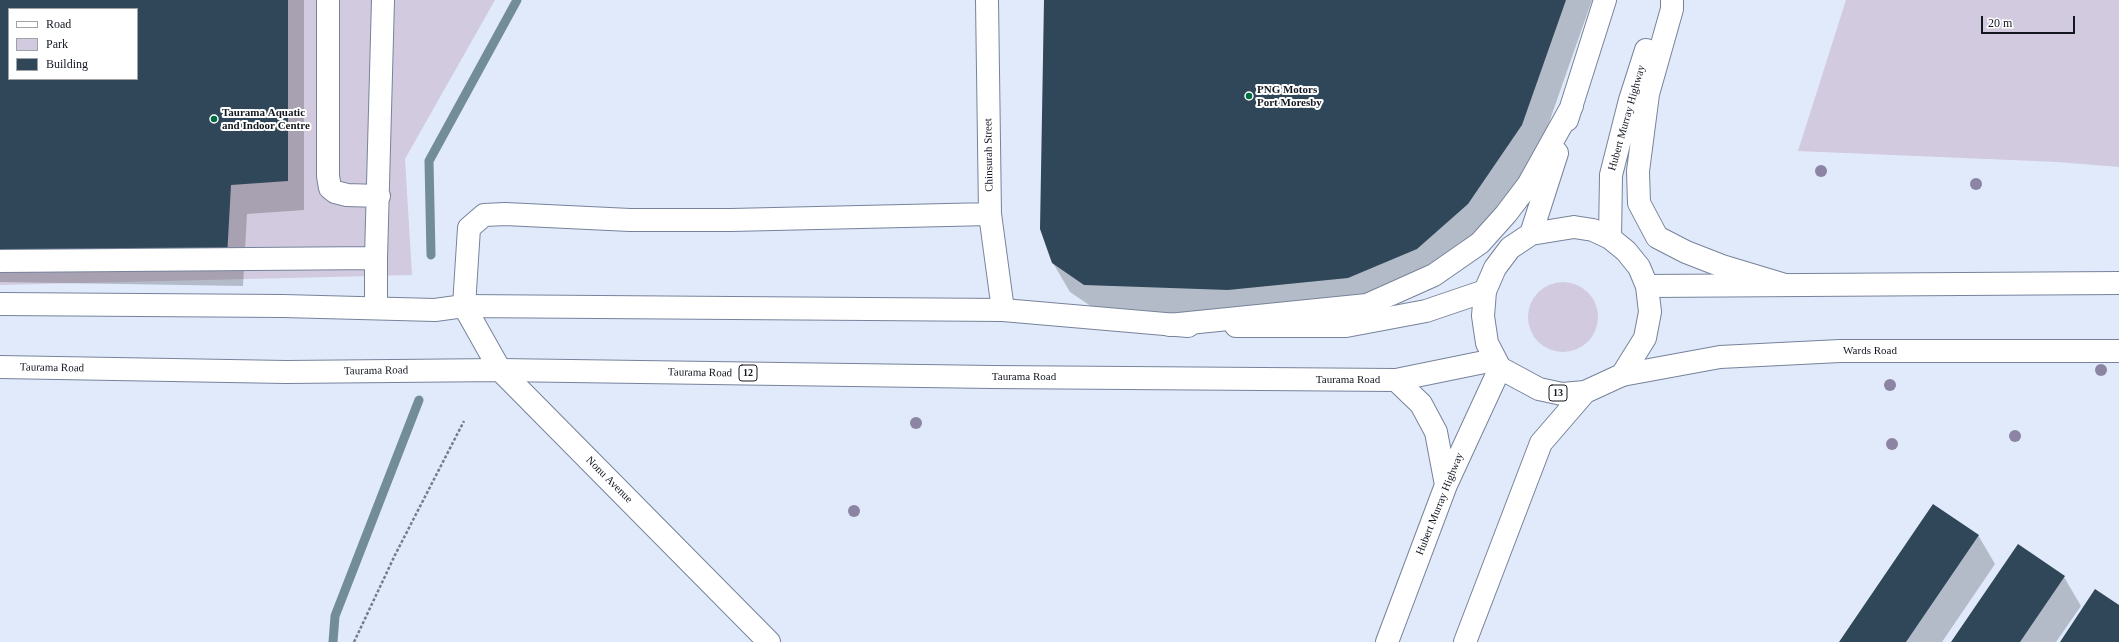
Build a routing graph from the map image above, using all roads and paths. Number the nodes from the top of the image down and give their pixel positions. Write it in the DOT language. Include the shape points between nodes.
graph roads {
  1 [pos="328,0"];
  2 [pos="383,0"];
  3 [pos="987,0"];
  4 [pos="1605,0"];
  5 [pos="1663,0"];
  6 [pos="1672,0"];
  7 [pos="1572,106"];
  8 [pos="379,196"];
  9 [pos="990,214"];
  10 [pos="1531,234"];
  11 [pos="1610,238"];
  12 [pos="376,258"];
  13 [pos="0,261"];
  14 [pos="2119,283"];
  15 [pos="1785,285"];
  16 [pos="1647,286"];
  17 [pos="1485,291"];
  18 [pos="0,304"];
  19 [pos="464,306"];
  20 [pos="376,308"];
  21 [pos="1003,310"];
  22 [pos="1169,325"];
  23 [pos="2119,351"];
  24 [pos="1497,364"];
  25 [pos="0,367"];
  26 [pos="500,370"];
  27 [pos="1622,375"];
  28 [pos="1396,380"];
  29 [pos="1585,392"];
  30 [pos="464,421"];
  31 [pos="1446,485"];
  32 [pos="354,642"];
  33 [pos="769,642"];
  34 [pos="1387,642"];
  35 [pos="1465,642"];
  1 -- 8 [label="main road" via="330,188 347,195"];
  2 -- 8 [label="main road"];
  3 -- 9 [label="main road, Chinsurah Street"];
  4 -- 7 [label="main road"];
  5 -- 11 [label="main road, Hubert Murray Highway" via="1630,100 1611,175"];
  6 -- 15 [label="main road" via="1672,9 1648,94 1638,172 1639,203 1657,237 1722,266"];
  7 -- 10 [label="main road"];
  7 -- 22 [label="main road" via="1528,185 1506,214 1480,243 1434,275 1367,305"];
  8 -- 12 [label="main road"];
  9 -- 19 [label="main road" via="731,220 630,220 484,214 469,228"];
  9 -- 21 [label="main road, Chinsurah Street"];
  10 -- 11 [label="main road" via="1574,227 1593,230"];
  10 -- 17 [label="main road" via="1510,248 1494,268"];
  11 -- 16 [label="main road" via="1626,251 1639,267"];
  12 -- 13 [label="main road"];
  12 -- 20 [label="main road"];
  14 -- 15 [label="main road"];
  15 -- 16 [label="main road"];
  16 -- 27 [label="main road" via="1650,312 1645,338"];
  17 -- 22 [label="main road" via="1426,311 1346,326"];
  17 -- 24 [label="main road" via="1483,316 1487,343"];
  18 -- 20 [label="main road"];
  19 -- 20 [label="main road" via="435,310"];
  19 -- 21 [label="main road"];
  19 -- 26 [label="main road, Nonu Avenue"];
  21 -- 22 [label="main road"];
  23 -- 27 [label="main road, Wards Road" via="1840,351 1720,357"];
  24 -- 28 [label="main road, Taurama Road / 12"];
  24 -- 29 [label="main road, 13" via="1539,389 1562,394"];
  24 -- 31 [label="main road, Hubert Murray Highway"];
  25 -- 26 [label="main road, Taurama Road / 12" via="286,372"];
  26 -- 28 [label="main road, Taurama Road / 12"];
  26 -- 33 [label="main road, Nonu Avenue"];
  27 -- 29 [label="main road, 13"];
  28 -- 31 [label="main road" via="1421,404 1436,432"];
  29 -- 35 [label="main road, 13" via="1541,443"];
  30 -- 32 [label="path" via="395,555"];
  31 -- 34 [label="main road, Hubert Murray Highway"];
}
